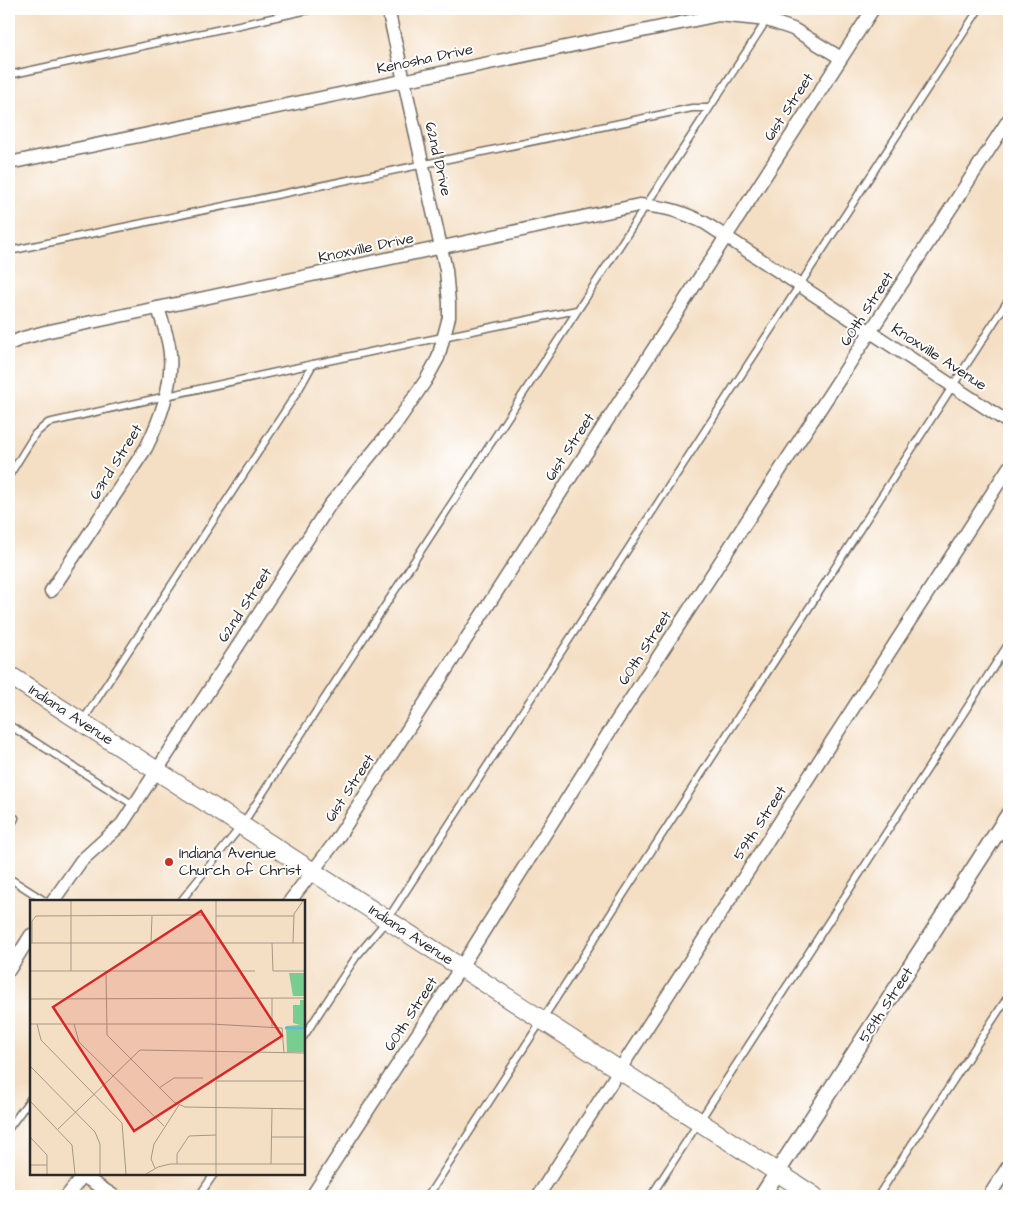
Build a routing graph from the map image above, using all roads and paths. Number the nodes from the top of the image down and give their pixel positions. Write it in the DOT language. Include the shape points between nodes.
graph roads {
  1 [pos="313,9"];
  2 [pos="388,9"];
  3 [pos="774,9"];
  4 [pos="873,9"];
  5 [pos="979,9"];
  6 [pos="766,20"];
  7 [pos="841,58"];
  8 [pos="9,74"];
  9 [pos="404,80"];
  10 [pos="709,108"];
  11 [pos="1009,119"];
  12 [pos="9,163"];
  13 [pos="422,164"];
  14 [pos="645,206"];
  15 [pos="725,236"];
  16 [pos="442,248"];
  17 [pos="9,251"];
  18 [pos="800,285"];
  19 [pos="1009,299"];
  20 [pos="158,308"];
  21 [pos="577,310"];
  22 [pos="449,317"];
  23 [pos="872,332"];
  24 [pos="445,336"];
  25 [pos="9,344"];
  26 [pos="313,364"];
  27 [pos="953,386"];
  28 [pos="166,395"];
  29 [pos="1009,423"];
  30 [pos="1009,467"];
  31 [pos="9,476"];
  32 [pos="51,591"];
  33 [pos="1009,643"];
  34 [pos="9,675"];
  35 [pos="82,722"];
  36 [pos="9,725"];
  37 [pos="158,771"];
  38 [pos="135,806"];
  39 [pos="9,814"];
  40 [pos="1009,814"];
  41 [pos="242,826"];
  42 [pos="9,829"];
  43 [pos="312,871"];
  44 [pos="9,878"];
  45 [pos="43,900"];
  46 [pos="54,900"];
  47 [pos="182,900"];
  48 [pos="291,900"];
  49 [pos="388,920"];
  50 [pos="30,937"];
  51 [pos="461,968"];
  52 [pos="9,970"];
  53 [pos="1009,995"];
  54 [pos="542,1020"];
  55 [pos="305,1034"];
  56 [pos="620,1071"];
  57 [pos="30,1099"];
  58 [pos="699,1122"];
  59 [pos="9,1128"];
  60 [pos="1009,1165"];
  61 [pos="778,1173"];
  62 [pos="84,1175"];
  63 [pos="213,1175"];
  64 [pos="67,1196"];
  65 [pos="114,1196"];
  66 [pos="199,1196"];
  67 [pos="312,1196"];
  68 [pos="428,1196"];
  69 [pos="538,1196"];
  70 [pos="651,1196"];
  71 [pos="762,1196"];
  72 [pos="814,1196"];
  73 [pos="878,1196"];
  74 [pos="989,1196"];
  1 -- 8 [label="lane"];
  2 -- 9 [label="street, 62nd Drive"];
  3 -- 6 [label="lane"];
  4 -- 7 [label="street, 61st Street"];
  5 -- 18 [label="lane"];
  6 -- 7 [label="street, Kenosha Drive" via="793,29"];
  6 -- 9 [label="street, Kenosha Drive" via="719,15"];
  6 -- 10 [label="lane"];
  7 -- 15 [label="street, 61st Street"];
  9 -- 12 [label="street, Kenosha Drive"];
  9 -- 13 [label="street, 62nd Drive"];
  10 -- 13 [label="lane" via="692,108"];
  10 -- 14 [label="lane"];
  11 -- 23 [label="street, 60th Street"];
  13 -- 16 [label="street, 62nd Drive"];
  13 -- 17 [label="lane"];
  14 -- 15 [label="street, Knoxville Drive" via="679,211 705,222"];
  14 -- 16 [label="street, Knoxville Drive"];
  14 -- 21 [label="lane"];
  15 -- 18 [label="street, Knoxville Avenue"];
  15 -- 43 [label="street, 61st Street" via="335,842"];
  16 -- 20 [label="street, Knoxville Drive"];
  16 -- 22 [label="street, 62nd Drive"];
  18 -- 23 [label="street, Knoxville Avenue"];
  18 -- 49 [label="lane"];
  19 -- 27 [label="lane"];
  20 -- 25 [label="street, Knoxville Drive" via="45,332"];
  20 -- 28 [label="street, 63rd Street" via="169,347"];
  21 -- 24 [label="lane"];
  21 -- 41 [label="lane"];
  22 -- 24 [label="street, 62nd Street"];
  23 -- 27 [label="street, Knoxville Avenue"];
  23 -- 51 [label="street, 60th Street" via="608,734"];
  24 -- 26 [label="lane"];
  24 -- 37 [label="street, 62nd Street" via="426,380 395,425 330,506"];
  26 -- 28 [label="lane"];
  26 -- 35 [label="lane"];
  27 -- 29 [label="street, Knoxville Avenue"];
  27 -- 54 [label="lane"];
  28 -- 31 [label="lane" via="48,423 35,434"];
  28 -- 32 [label="street, 63rd Street" via="157,427 146,448"];
  30 -- 56 [label="street, 59th Street"];
  33 -- 58 [label="lane"];
  34 -- 35 [label="main road, Indiana Avenue"];
  35 -- 37 [label="main road, Indiana Avenue"];
  36 -- 38 [label="lane"];
  37 -- 38 [label="street, 62nd Street"];
  37 -- 41 [label="main road, Indiana Avenue"];
  38 -- 46 [label="street, 62nd Street" via="122,824 81,861"];
  39 -- 42 [label="lane" via="15,818"];
  40 -- 61 [label="street, 58th Street"];
  41 -- 43 [label="main road, Indiana Avenue"];
  41 -- 47 [label="lane"];
  43 -- 48 [label="street, 61st Street"];
  43 -- 49 [label="main road, Indiana Avenue"];
  44 -- 45 [label="lane"];
  49 -- 51 [label="main road, Indiana Avenue"];
  49 -- 55 [label="lane" via="356,957"];
  50 -- 52 [label="street"];
  51 -- 54 [label="main road, Indiana Avenue"];
  51 -- 67 [label="street, 60th Street"];
  53 -- 73 [label="lane"];
  54 -- 56 [label="main road, Indiana Avenue"];
  54 -- 68 [label="lane"];
  56 -- 58 [label="main road, Indiana Avenue"];
  56 -- 69 [label="street, 59th Street"];
  57 -- 59 [label="lane"];
  58 -- 61 [label="main road, Indiana Avenue"];
  58 -- 70 [label="lane"];
  60 -- 74 [label="street"];
  61 -- 71 [label="street, 58th Street"];
  61 -- 72 [label="main road, Indiana Avenue"];
  62 -- 64 [label="street"];
  62 -- 65 [label="street"];
  63 -- 66 [label="lane"];
}
